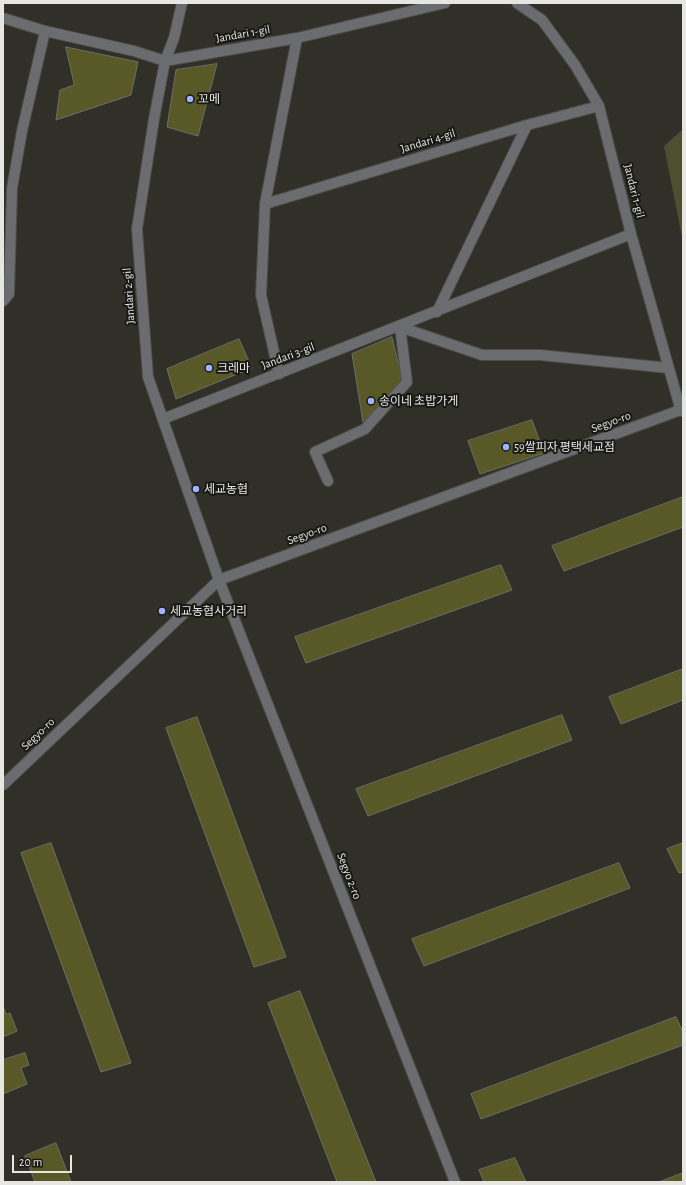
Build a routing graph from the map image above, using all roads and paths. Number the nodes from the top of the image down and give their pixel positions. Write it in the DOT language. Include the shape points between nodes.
graph roads {
  1 [pos="182,3"];
  2 [pos="445,3"];
  3 [pos="517,3"];
  4 [pos="3,18"];
  5 [pos="45,31"];
  6 [pos="297,38"];
  7 [pos="165,61"];
  8 [pos="599,106"];
  9 [pos="527,125"];
  10 [pos="265,204"];
  11 [pos="631,234"];
  12 [pos="3,301"];
  13 [pos="437,312"];
  14 [pos="400,327"];
  15 [pos="669,368"];
  16 [pos="279,374"];
  17 [pos="682,410"];
  18 [pos="163,419"];
  19 [pos="328,481"];
  20 [pos="219,580"];
  21 [pos="3,785"];
  22 [pos="455,1182"];
  1 -- 7 [label="street, Jandari 2-gil" via="174,38"];
  2 -- 6 [label="street, Jandari 1-gil"];
  3 -- 8 [label="street, Jandari 1-gil" via="542,20 575,65"];
  4 -- 5 [label="street, Jandari 1-gil"];
  5 -- 7 [label="street, Jandari 1-gil" via="134,51"];
  5 -- 12 [label="street" via="12,188 9,294"];
  6 -- 7 [label="street, Jandari 1-gil"];
  6 -- 10 [label="street"];
  7 -- 18 [label="street, Jandari 2-gil" via="137,229 148,377"];
  8 -- 9 [label="street, Jandari 4-gil"];
  8 -- 11 [label="street, Jandari 1-gil"];
  9 -- 10 [label="street, Jandari 4-gil"];
  9 -- 13 [label="street"];
  10 -- 16 [label="street" via="261,295"];
  11 -- 13 [label="street, Jandari 3-gil"];
  11 -- 15 [label="street, Jandari 1-gil"];
  13 -- 14 [label="street, Jandari 3-gil"];
  14 -- 15 [label="street" via="482,355 540,355"];
  14 -- 16 [label="street, Jandari 3-gil"];
  14 -- 19 [label="street" via="407,382 365,429 315,452"];
  15 -- 17 [label="street, Jandari 1-gil"];
  16 -- 18 [label="street, Jandari 3-gil"];
  17 -- 20 [label="street, Segyo-ro"];
  18 -- 20 [label="street, Jandari 2-gil"];
  20 -- 21 [label="street, Segyo-ro"];
  20 -- 22 [label="street, Segyo 2-ro"];
}
